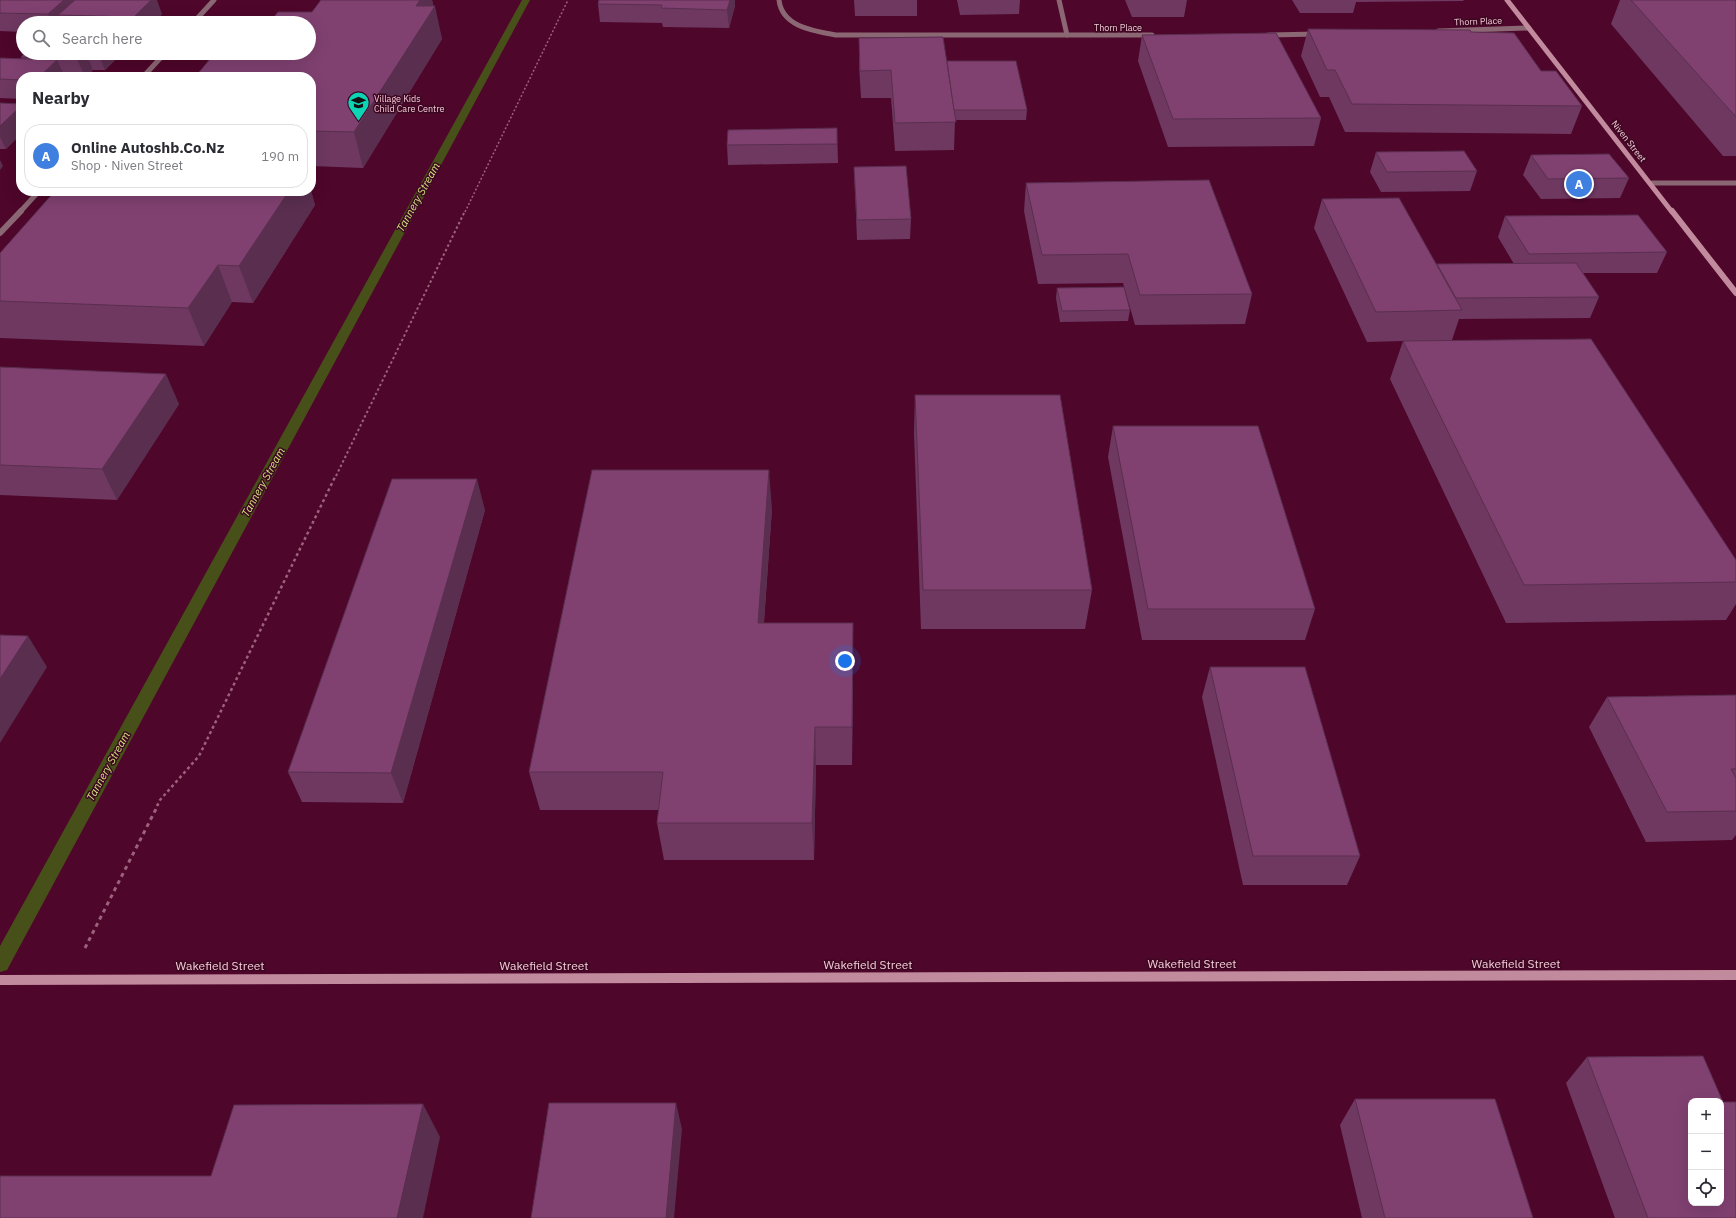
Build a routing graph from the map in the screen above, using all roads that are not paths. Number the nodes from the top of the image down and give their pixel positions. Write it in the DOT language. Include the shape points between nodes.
graph roads {
  1 [pos="214,0"];
  2 [pos="779,0"];
  3 [pos="1059,0"];
  4 [pos="1507,0"];
  5 [pos="199,16"];
  6 [pos="1529,28"];
  7 [pos="1428,31"];
  8 [pos="1325,34"];
  9 [pos="1067,35"];
  10 [pos="1161,35"];
  11 [pos="1262,35"];
  12 [pos="159,60"];
  13 [pos="148,72"];
  14 [pos="1652,183"];
  15 [pos="1736,183"];
  16 [pos="34,196"];
  17 [pos="0,233"];
  18 [pos="1736,293"];
  19 [pos="1736,975"];
  20 [pos="3,980"];
  1 -- 5 [label="street"];
  2 -- 9 [label="street, Thorn Place" via="782,12 796,25 836,35"];
  3 -- 9 [label="street"];
  4 -- 6 [label="street, Niven Street"];
  6 -- 7 [label="street, Thorn Place"];
  6 -- 14 [label="street, Niven Street"];
  8 -- 11 [label="street"];
  9 -- 10 [label="street, Thorn Place"];
  12 -- 13 [label="street"];
  14 -- 15 [label="street"];
  14 -- 18 [label="street, Niven Street"];
  16 -- 17 [label="street"];
  19 -- 20 [label="street, Wakefield Street"];
}
